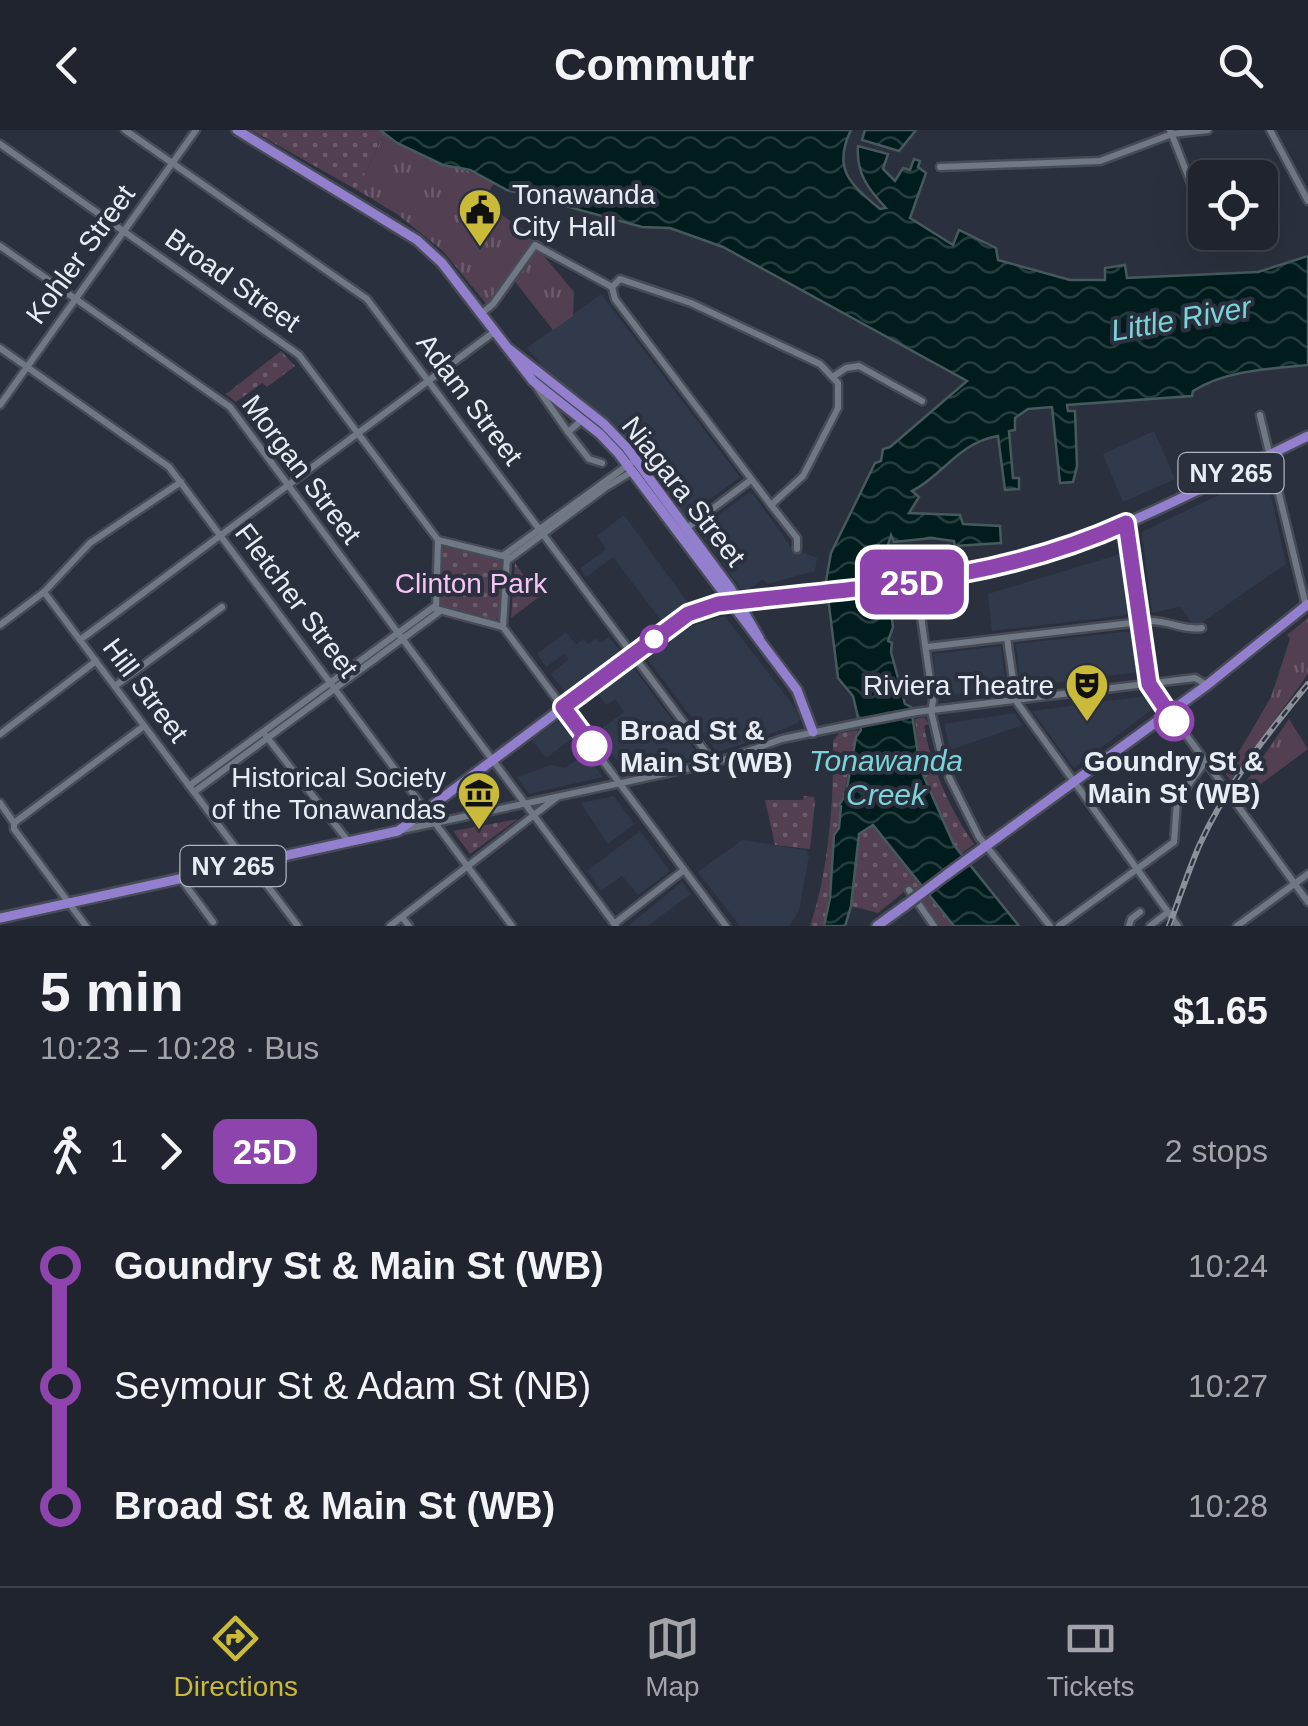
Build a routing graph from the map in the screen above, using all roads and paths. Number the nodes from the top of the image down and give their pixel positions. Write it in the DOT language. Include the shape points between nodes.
graph roads {
  1 [pos="125,130"];
  2 [pos="196,130"];
  3 [pos="238,130"];
  4 [pos="1208,130"];
  5 [pos="1270,130"];
  6 [pos="1171,132"];
  7 [pos="0,144"];
  8 [pos="172,164"];
  9 [pos="940,167"];
  10 [pos="1188,175"];
  11 [pos="1308,201"];
  12 [pos="124,231"];
  13 [pos="0,246"];
  14 [pos="612,286"];
  15 [pos="76,299"];
  16 [pos="481,314"];
  17 [pos="494,332"];
  18 [pos="0,348"];
  19 [pos="508,348"];
  20 [pos="27,367"];
  21 [pos="834,376"];
  22 [pos="428,381"];
  23 [pos="534,381"];
  24 [pos="922,402"];
  25 [pos="0,405"];
  26 [pos="1260,415"];
  27 [pos="582,420"];
  28 [pos="568,432"];
  29 [pos="358,434"];
  30 [pos="1308,436"];
  31 [pos="1269,454"];
  32 [pos="602,463"];
  33 [pos="634,466"];
  34 [pos="751,480"];
  35 [pos="182,482"];
  36 [pos="288,485"];
  37 [pos="772,505"];
  38 [pos="1126,523"];
  39 [pos="541,531"];
  40 [pos="682,531"];
  41 [pos="221,535"];
  42 [pos="438,540"];
  43 [pos="797,549"];
  44 [pos="506,558"];
  45 [pos="44,592"];
  46 [pos="734,603"];
  47 [pos="1307,605"];
  48 [pos="222,606"];
  49 [pos="437,609"];
  50 [pos="920,609"];
  51 [pos="1140,622"];
  52 [pos="0,627"];
  53 [pos="503,627"];
  54 [pos="1202,628"];
  55 [pos="400,636"];
  56 [pos="1007,638"];
  57 [pos="80,640"];
  58 [pos="926,647"];
  59 [pos="633,656"];
  60 [pos="96,661"];
  61 [pos="1149,684"];
  62 [pos="114,686"];
  63 [pos="333,686"];
  64 [pos="1207,686"];
  65 [pos="1016,701"];
  66 [pos="563,707"];
  67 [pos="931,711"];
  68 [pos="1168,713"];
  69 [pos="144,726"];
  70 [pos="814,732"];
  71 [pos="0,734"];
  72 [pos="265,735"];
  73 [pos="492,760"];
  74 [pos="714,762"];
  75 [pos="942,762"];
  76 [pos="1204,762"];
  77 [pos="949,777"];
  78 [pos="1074,781"];
  79 [pos="620,783"];
  80 [pos="191,789"];
  81 [pos="557,797"];
  82 [pos="0,803"];
  83 [pos="526,804"];
  84 [pos="426,810"];
  85 [pos="534,816"];
  86 [pos="14,823"];
  87 [pos="436,823"];
  88 [pos="398,831"];
  89 [pos="348,841"];
  90 [pos="986,845"];
  91 [pos="249,863"];
  92 [pos="468,867"];
  93 [pos="1137,868"];
  94 [pos="684,870"];
  95 [pos="1308,874"];
  96 [pos="180,878"];
  97 [pos="1295,884"];
  98 [pos="909,890"];
  99 [pos="1308,902"];
  100 [pos="68,903"];
  101 [pos="1140,912"];
  102 [pos="1168,912"];
  103 [pos="402,917"];
  104 [pos="0,918"];
  105 [pos="213,922"];
  106 [pos="614,925"];
  107 [pos="86,926"];
  108 [pos="298,926"];
  109 [pos="390,926"];
  110 [pos="409,926"];
  111 [pos="512,926"];
  112 [pos="726,926"];
  113 [pos="878,926"];
  114 [pos="934,926"];
  115 [pos="1050,926"];
  116 [pos="1058,926"];
  117 [pos="1129,926"];
  118 [pos="1150,926"];
  119 [pos="1178,926"];
  120 [pos="1237,926"];
  1 -- 8 [label="street, Adam Street"];
  2 -- 8 [label="street, Kohler Street"];
  3 -- 16 [label="main road, Niagara Street" via="418,240"];
  4 -- 6 [label="street"];
  5 -- 11 [label="street"];
  6 -- 9 [label="street" via="1100,161"];
  6 -- 10 [label="street"];
  7 -- 12 [label="street, Broad Street"];
  8 -- 12 [label="street, Kohler Street"];
  8 -- 22 [label="street, Adam Street" via="367,299"];
  12 -- 15 [label="street, Kohler Street"];
  12 -- 29 [label="street, Broad Street" via="289,346"];
  13 -- 15 [label="street, Morgan Street"];
  14 -- 16 [label="street" via="535,245"];
  14 -- 21 [label="street" via="624,278 691,303"];
  14 -- 34 [label="street" via="615,299"];
  15 -- 20 [label="street, Kohler Street"];
  15 -- 36 [label="street, Morgan Street" via="230,407"];
  16 -- 17 [label="main road, Niagara Street"];
  17 -- 19 [label="main road, Niagara Street"];
  17 -- 22 [label="street"];
  18 -- 20 [label="street, Fletcher Street"];
  19 -- 23 [label="main road, Niagara Street"];
  19 -- 33 [label="main road, Niagara Street" via="604,424"];
  20 -- 25 [label="street, Kohler Street"];
  20 -- 35 [label="street, Fletcher Street"];
  21 -- 24 [label="street" via="859,366"];
  21 -- 37 [label="street" via="836,412 803,476"];
  22 -- 29 [label="street"];
  22 -- 39 [label="street, Adam Street"];
  23 -- 27 [label="main road, Niagara Street"];
  23 -- 28 [label="street, Niagara Street"];
  26 -- 31 [label="street"];
  27 -- 28 [label="street, Niagara Street"];
  27 -- 33 [label="main road, Niagara Street"];
  28 -- 32 [label="street, Niagara Street" via="589,460"];
  29 -- 36 [label="street"];
  29 -- 42 [label="street, Broad Street"];
  30 -- 31 [label="main road, NY 265"];
  31 -- 38 [label="main road, NY 265"];
  31 -- 47 [label="street"];
  33 -- 39 [label="street"];
  33 -- 40 [label="main road, Niagara Street"];
  34 -- 37 [label="street"];
  34 -- 40 [label="street"];
  35 -- 41 [label="street, Fletcher Street"];
  35 -- 45 [label="street" via="90,544"];
  36 -- 41 [label="street"];
  36 -- 55 [label="street, Morgan Street"];
  37 -- 43 [label="street"];
  38 -- 46 [label="main road, NY 265" via="1018,563"];
  38 -- 51 [label="street"];
  39 -- 44 [label="street"];
  39 -- 59 [label="street, Adam Street"];
  40 -- 46 [label="main road, Niagara Street"];
  41 -- 57 [label="street"];
  41 -- 63 [label="street, Fletcher Street"];
  42 -- 44 [label="street"];
  42 -- 49 [label="street"];
  44 -- 53 [label="street"];
  45 -- 52 [label="street"];
  45 -- 57 [label="street, Hill Street"];
  46 -- 59 [label="main road, NY 265" via="692,612"];
  46 -- 70 [label="main road, Niagara Street" via="799,694"];
  47 -- 64 [label="main road"];
  48 -- 62 [label="street"];
  49 -- 53 [label="street"];
  49 -- 55 [label="street"];
  50 -- 58 [label="street"];
  51 -- 54 [label="street"];
  51 -- 56 [label="street"];
  51 -- 61 [label="street"];
  53 -- 66 [label="street"];
  55 -- 63 [label="street"];
  55 -- 73 [label="street, Morgan Street"];
  56 -- 58 [label="street"];
  56 -- 65 [label="street"];
  57 -- 60 [label="street, Hill Street"];
  58 -- 67 [label="street"];
  59 -- 66 [label="main road, NY 265"];
  59 -- 74 [label="street, Adam Street"];
  60 -- 62 [label="street, Hill Street"];
  60 -- 71 [label="street"];
  61 -- 64 [label="street" via="1198,678"];
  61 -- 65 [label="street"];
  61 -- 68 [label="street"];
  62 -- 69 [label="street, Hill Street"];
  63 -- 72 [label="street"];
  63 -- 84 [label="street, Fletcher Street"];
  64 -- 68 [label="main road"];
  65 -- 67 [label="street"];
  65 -- 78 [label="street"];
  66 -- 73 [label="main road, NY 265"];
  66 -- 79 [label="street"];
  67 -- 70 [label="street"];
  67 -- 75 [label="street"];
  68 -- 76 [label="street"];
  68 -- 78 [label="main road"];
  69 -- 80 [label="street, Hill Street"];
  69 -- 86 [label="street"];
  70 -- 74 [label="street"];
  72 -- 80 [label="street"];
  72 -- 89 [label="street"];
  73 -- 83 [label="street, Morgan Street"];
  73 -- 84 [label="main road, NY 265"];
  74 -- 79 [label="street"];
  76 -- 93 [label="street" via="1177,801 1174,842"];
  76 -- 97 [label="street"];
  77 -- 90 [label="street"];
  78 -- 90 [label="main road"];
  78 -- 93 [label="street"];
  79 -- 81 [label="street"];
  79 -- 94 [label="street"];
  80 -- 91 [label="street, Hill Street"];
  81 -- 83 [label="street"];
  81 -- 85 [label="street"];
  82 -- 86 [label="street"];
  83 -- 85 [label="street, Morgan Street"];
  83 -- 87 [label="street"];
  84 -- 87 [label="street, Fletcher Street"];
  84 -- 88 [label="main road, NY 265"];
  85 -- 92 [label="street"];
  85 -- 106 [label="street, Morgan Street"];
  86 -- 100 [label="street"];
  87 -- 88 [label="street"];
  87 -- 92 [label="street, Fletcher Street"];
  88 -- 89 [label="main road, NY 265"];
  89 -- 91 [label="main road, NY 265"];
  90 -- 113 [label="main road, bridge"];
  90 -- 115 [label="street"];
  91 -- 96 [label="main road, NY 265"];
  91 -- 108 [label="street, Hill Street"];
  92 -- 103 [label="street"];
  92 -- 111 [label="street, Fletcher Street"];
  93 -- 102 [label="street"];
  93 -- 116 [label="street"];
  94 -- 106 [label="street"];
  94 -- 112 [label="street"];
  95 -- 97 [label="street"];
  96 -- 100 [label="main road, NY 265"];
  96 -- 105 [label="street"];
  97 -- 99 [label="street"];
  97 -- 120 [label="street"];
  98 -- 114 [label="street"];
  100 -- 104 [label="main road, NY 265"];
  100 -- 107 [label="street"];
  101 -- 117 [label="street"];
  102 -- 118 [label="street"];
  102 -- 119 [label="street"];
  103 -- 109 [label="street"];
  103 -- 110 [label="street"];
}
